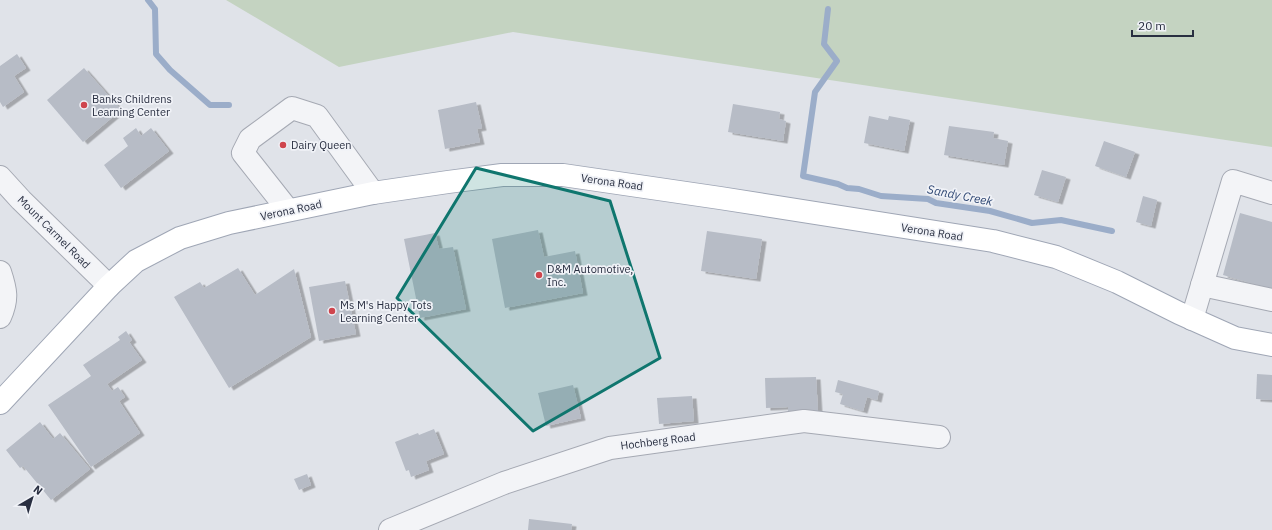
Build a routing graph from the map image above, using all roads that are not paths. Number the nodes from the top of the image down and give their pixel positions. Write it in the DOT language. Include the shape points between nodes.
graph roads {
  1 [pos="1,180"];
  2 [pos="372,193"];
  3 [pos="1272,193"];
  4 [pos="288,210"];
  5 [pos="0,272"];
  6 [pos="1202,285"];
  7 [pos="109,286"];
  8 [pos="1272,300"];
  9 [pos="0,317"];
  10 [pos="1192,319"];
  11 [pos="1272,345"];
  12 [pos="0,403"];
  13 [pos="939,437"];
  14 [pos="390,530"];
  1 -- 7 [label="street, Mount Carmel Road"];
  2 -- 4 [label="main road, Verona Road"];
  2 -- 4 [label="street" via="317,116 292,108 250,139 243,153"];
  2 -- 10 [label="main road, Verona Road" via="502,175 563,175 720,198 993,241 1056,257 1117,282"];
  3 -- 6 [label="street" via="1233,180"];
  4 -- 7 [label="main road, Verona Road" via="229,223 180,238 136,261"];
  5 -- 9 [label="street" via="6,293"];
  6 -- 8 [label="street"];
  6 -- 10 [label="street"];
  7 -- 12 [label="main road, Verona Road"];
  10 -- 11 [label="main road, Verona Road" via="1235,338"];
  13 -- 14 [label="street, Hochberg Road" via="804,421 610,448 504,483"];
}
